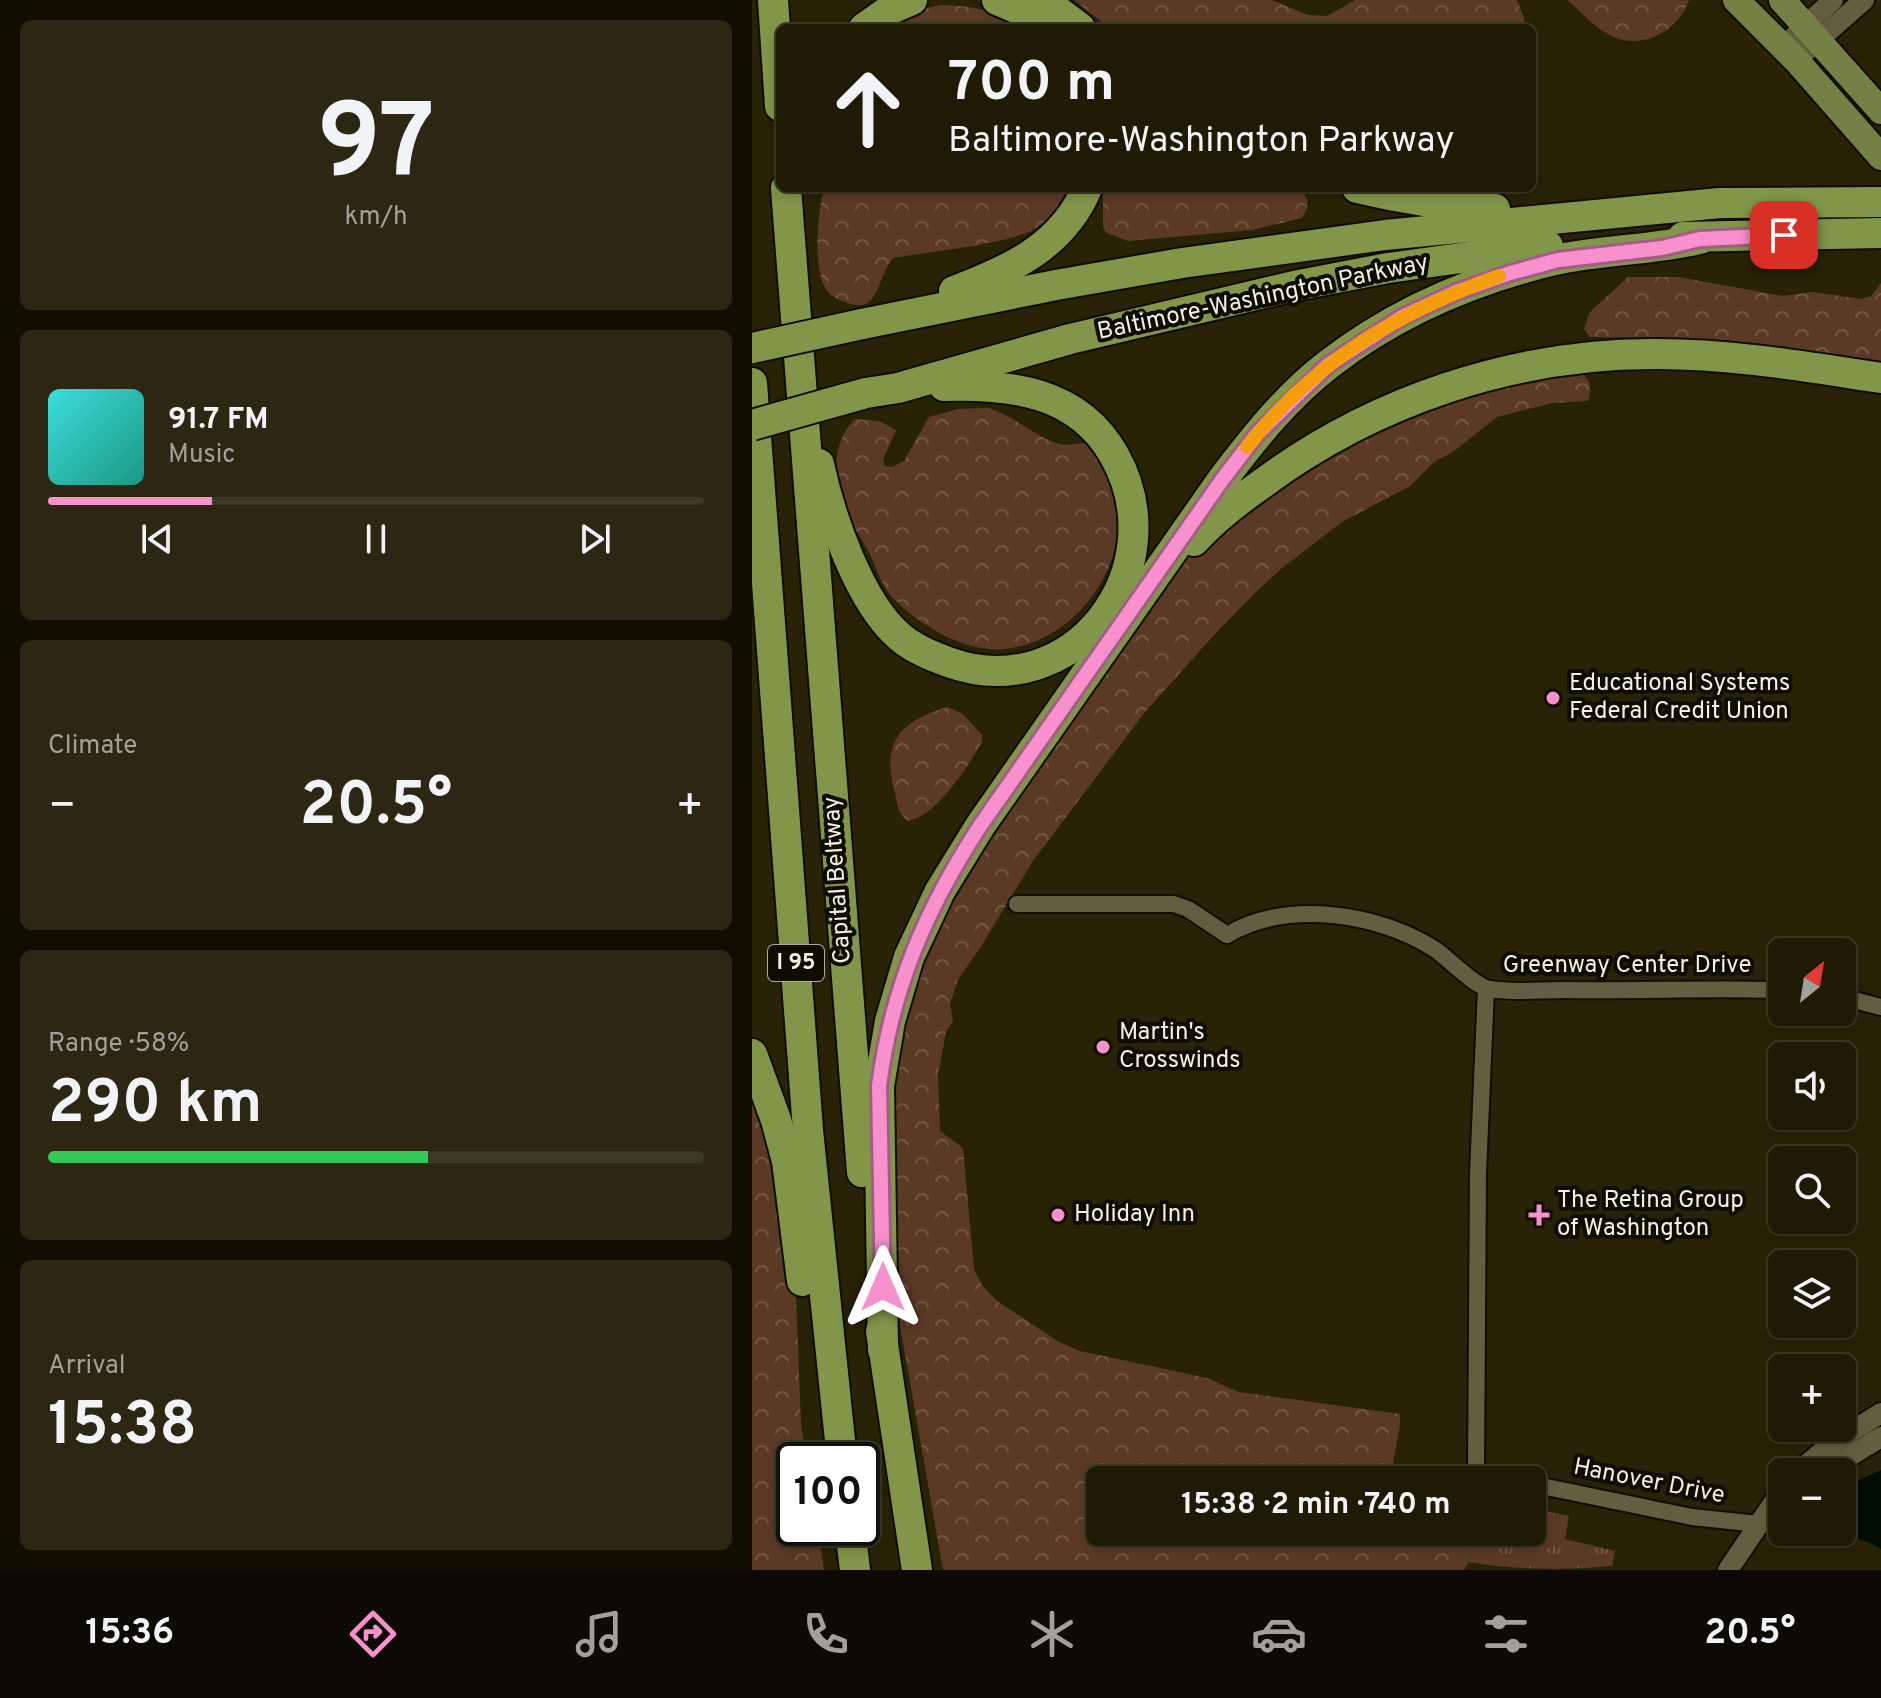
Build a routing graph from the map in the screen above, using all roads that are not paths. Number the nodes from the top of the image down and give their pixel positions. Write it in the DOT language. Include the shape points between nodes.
graph roads {
  1 [pos="773,0"];
  2 [pos="912,0"];
  3 [pos="997,0"];
  4 [pos="1043,0"];
  5 [pos="1736,0"];
  6 [pos="1782,0"];
  7 [pos="1833,0"];
  8 [pos="1864,0"];
  9 [pos="870,24"];
  10 [pos="1042,24"];
  11 [pos="1075,24"];
  12 [pos="1813,32"];
  13 [pos="776,45"];
  14 [pos="1790,53"];
  15 [pos="1881,111"];
  16 [pos="1881,157"];
  17 [pos="786,192"];
  18 [pos="804,192"];
  19 [pos="1085,192"];
  20 [pos="1373,192"];
  21 [pos="1881,202"];
  22 [pos="1720,203"];
  23 [pos="1881,233"];
  24 [pos="1700,239"];
  25 [pos="795,283"];
  26 [pos="872,322"];
  27 [pos="752,348"];
  28 [pos="800,365"];
  29 [pos="1881,378"];
  30 [pos="752,383"];
  31 [pos="898,388"];
  32 [pos="752,425"];
  33 [pos="758,465"];
  34 [pos="1139,602"];
  35 [pos="752,646"];
  36 [pos="1017,904"];
  37 [pos="1486,989"];
  38 [pos="1768,990"];
  39 [pos="1856,1001"];
  40 [pos="1881,1007"];
  41 [pos="752,1054"];
  42 [pos="883,1350"];
  43 [pos="1881,1413"];
  44 [pos="1881,1437"];
  45 [pos="832,1442"];
  46 [pos="840,1442"];
  47 [pos="1815,1458"];
  48 [pos="1847,1458"];
  49 [pos="1476,1466"];
  50 [pos="1546,1487"];
  51 [pos="1768,1510"];
  52 [pos="1768,1516"];
  53 [pos="1758,1524"];
  54 [pos="917,1570"];
  55 [pos="1728,1570"];
  1 -- 13 [label="highway"];
  2 -- 9 [label="highway"];
  3 -- 10 [label="highway"];
  4 -- 11 [label="highway"];
  5 -- 14 [label="main road"];
  6 -- 12 [label="main road"];
  7 -- 12 [label="street"];
  8 -- 12 [label="street"];
  12 -- 14 [label="street"];
  12 -- 15 [label="main road"];
  14 -- 16 [label="main road"];
  17 -- 25 [label="highway, Capital Beltway / I 95"];
  18 -- 25 [label="highway"];
  19 -- 26 [label="highway" via="1065,226 1030,257"];
  20 -- 22 [label="highway" via="1503,209"];
  21 -- 22 [label="highway, Baltimore-Washington Parkway"];
  22 -- 26 [label="highway, Baltimore-Washington Parkway" via="1287,248 1056,285"];
  23 -- 24 [label="highway, Baltimore-Washington Parkway"];
  24 -- 31 [label="highway, Baltimore-Washington Parkway" via="1600,241 1388,268 1161,317"];
  24 -- 34 [label="highway" via="1558,260 1510,273 1456,292 1377,331 1328,365 1258,433"];
  25 -- 28 [label="highway, Capital Beltway / I 95"];
  26 -- 27 [label="highway, Baltimore-Washington Parkway, bridge"];
  28 -- 31 [label="highway" via="827,491 864,591 889,626 932,656 971,669 1023,666 1070,648 1111,605 1131,563 1134,510 1124,472 1108,445 1063,405 1014,387"];
  28 -- 42 [label="highway, Capital Beltway / I 95" via="858,1125"];
  29 -- 34 [label="highway" via="1766,361 1656,354 1549,363 1458,384 1352,427 1275,474 1203,531"];
  30 -- 33 [label="highway, Capital Beltway / I 95"];
  31 -- 32 [label="highway, Baltimore-Washington Parkway, bridge"];
  33 -- 35 [label="highway"];
  33 -- 46 [label="highway, Capital Beltway / I 95" via="808,1130"];
  34 -- 42 [label="highway" via="973,837 909,957 890,1021 879,1086"];
  36 -- 37 [label="street, Greenway Center Drive" via="1174,904 1227,935 1281,918 1357,919 1437,951"];
  37 -- 38 [label="street, Greenway Center Drive"];
  37 -- 49 [label="street" via="1478,1173"];
  39 -- 40 [label="street"];
  41 -- 45 [label="highway" via="787,1161 803,1290"];
  42 -- 54 [label="highway, Capital Beltway / I 95"];
  43 -- 47 [label="street"];
  44 -- 48 [label="street"];
  50 -- 53 [label="street, Hanover Drive" via="1692,1517"];
  51 -- 53 [label="street"];
  52 -- 53 [label="street"];
  53 -- 55 [label="street"];
}
